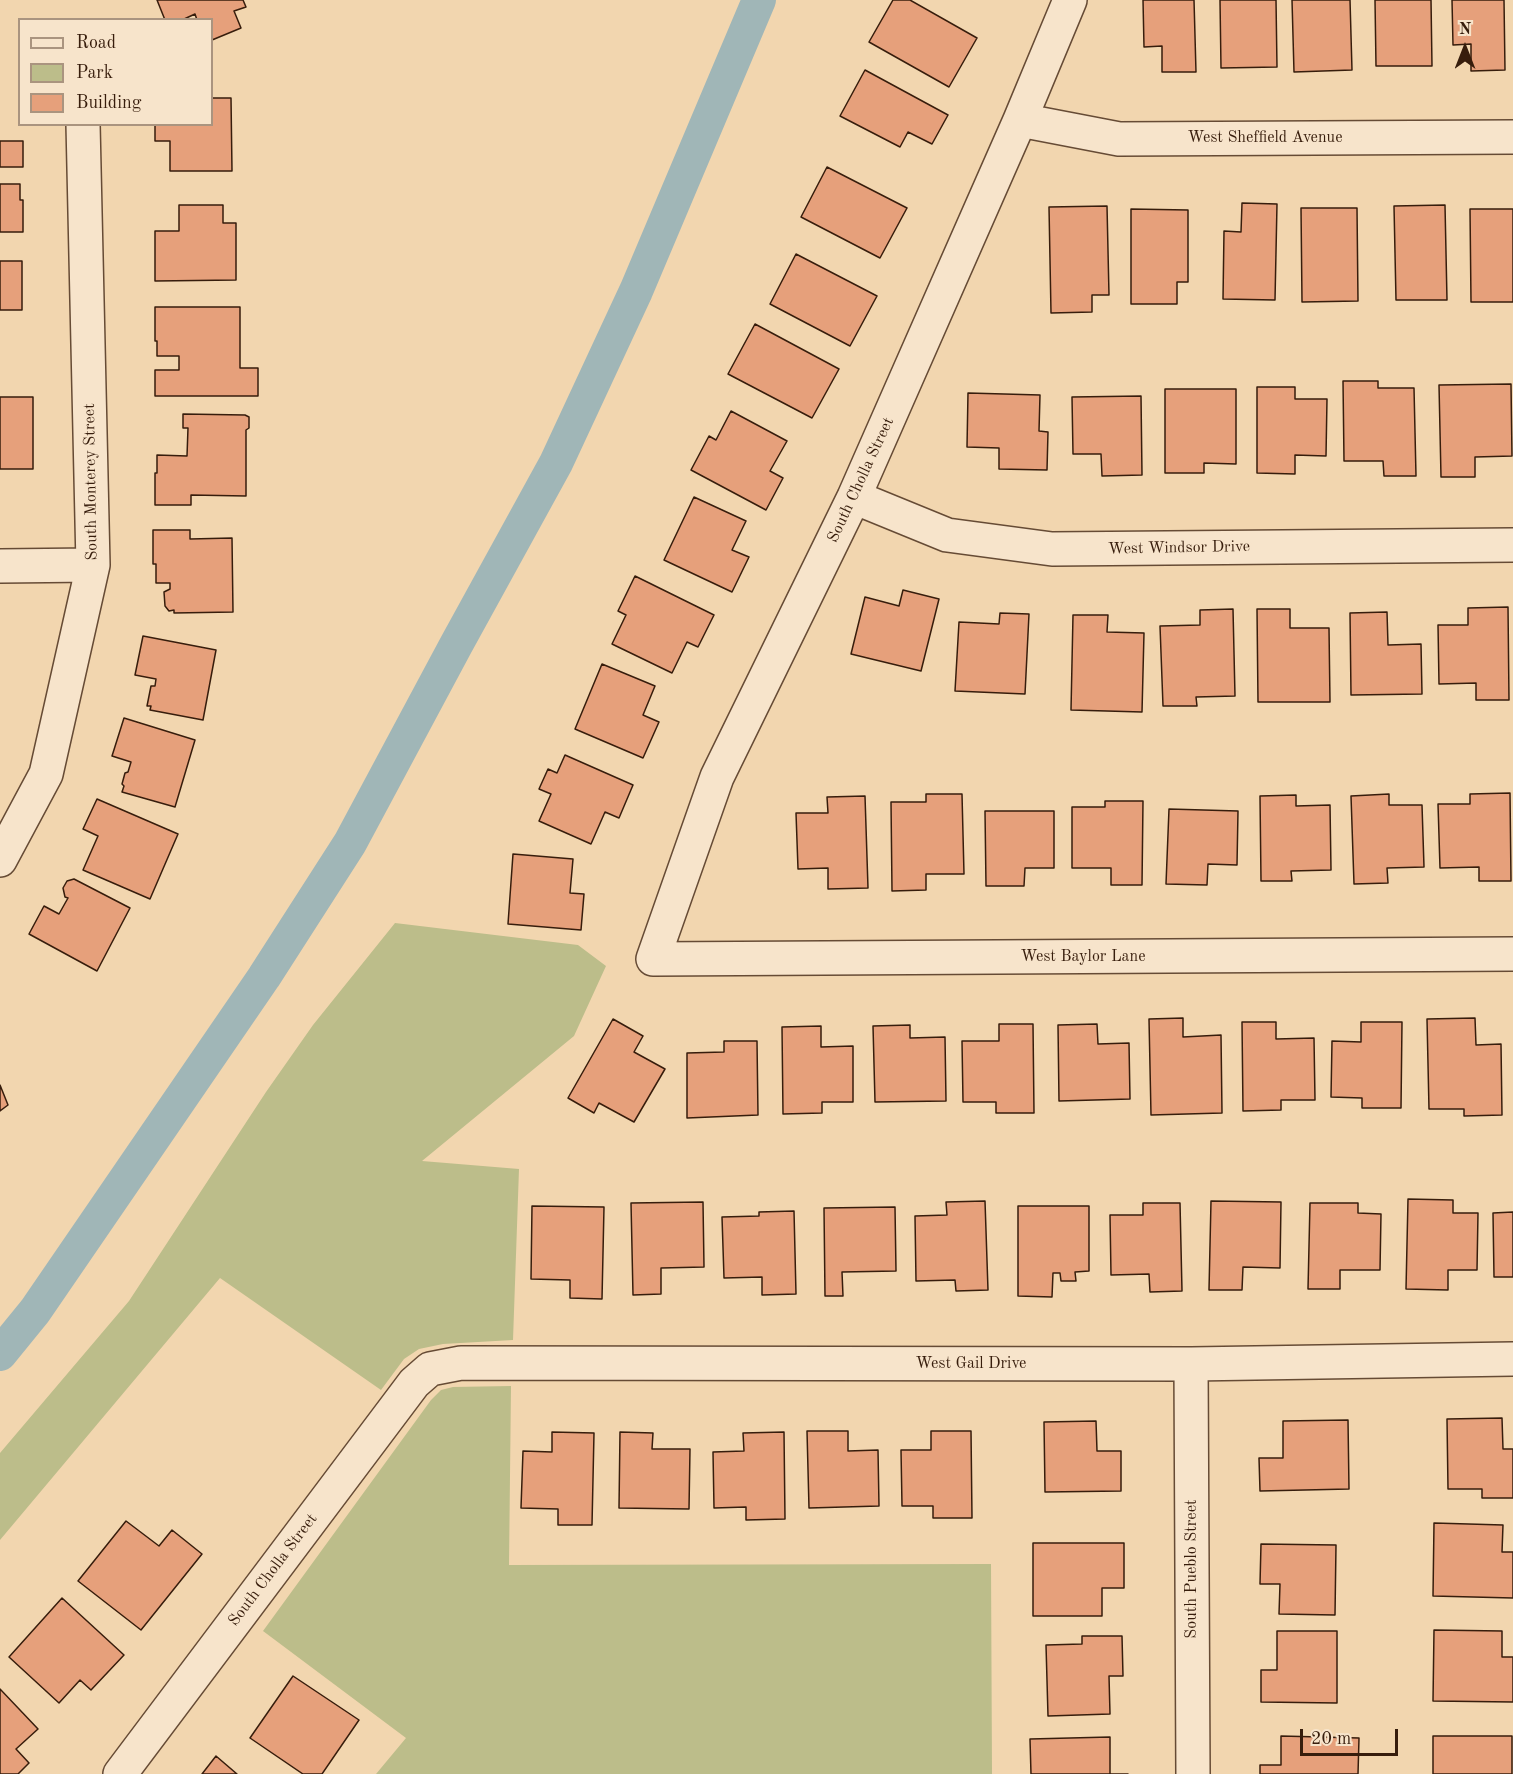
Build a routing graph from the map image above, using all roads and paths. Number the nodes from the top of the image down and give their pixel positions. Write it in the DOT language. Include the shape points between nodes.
graph roads {
  1 [pos="1070,0"];
  2 [pos="1020,120"];
  3 [pos="83,126"];
  4 [pos="1513,137"];
  5 [pos="854,497"];
  6 [pos="1513,545"];
  7 [pos="93,565"];
  8 [pos="0,566"];
  9 [pos="0,860"];
  10 [pos="1513,954"];
  11 [pos="652,959"];
  12 [pos="1513,1359"];
  13 [pos="1191,1364"];
  14 [pos="430,1369"];
  15 [pos="120,1774"];
  16 [pos="1193,1774"];
  1 -- 2 [label="street, South Cholla Street"];
  2 -- 4 [label="street, West Sheffield Avenue" via="1119,139"];
  2 -- 5 [label="street, South Cholla Street"];
  3 -- 7 [label="street, South Monterey Street"];
  5 -- 6 [label="street, West Windsor Drive" via="947,535 1052,549"];
  5 -- 11 [label="street, South Cholla Street" via="717,777"];
  7 -- 8 [label="street"];
  7 -- 9 [label="street, South Monterey Street" via="46,774"];
  10 -- 11 [label="street, West Baylor Lane"];
  12 -- 13 [label="street, West Gail Drive"];
  13 -- 14 [label="street, West Gail Drive" via="461,1363"];
  13 -- 16 [label="street, South Pueblo Street"];
  14 -- 15 [label="street, South Cholla Street" via="414,1383"];
}
